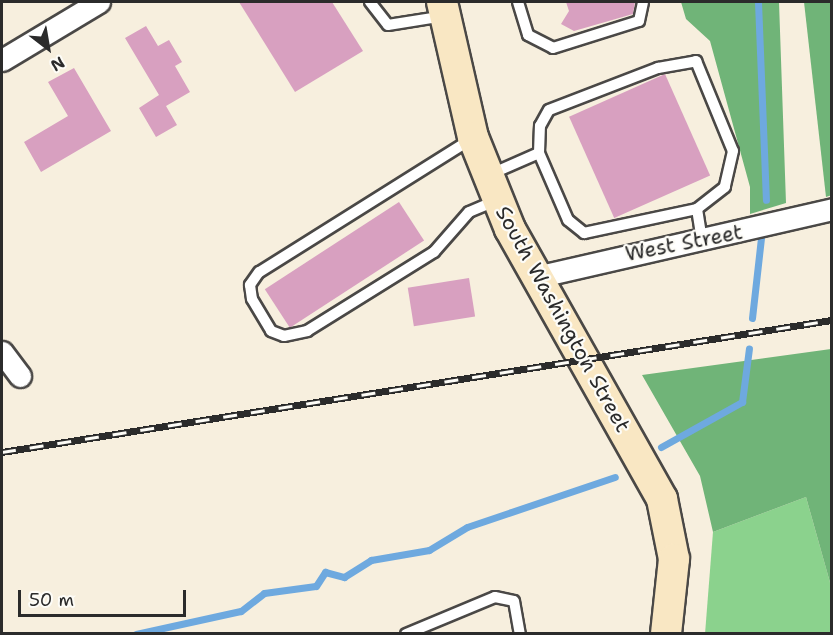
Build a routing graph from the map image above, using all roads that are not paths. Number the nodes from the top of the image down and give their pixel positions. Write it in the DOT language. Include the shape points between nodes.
graph roads {
  1 [pos="99,2"];
  2 [pos="370,2"];
  3 [pos="518,2"];
  4 [pos="643,2"];
  5 [pos="443,9"];
  6 [pos="2,60"];
  7 [pos="473,137"];
  8 [pos="539,153"];
  9 [pos="492,188"];
  10 [pos="697,209"];
  11 [pos="831,209"];
  12 [pos="702,240"];
  13 [pos="536,277"];
  14 [pos="2,352"];
  15 [pos="20,376"];
  16 [pos="406,633"];
  17 [pos="520,633"];
  18 [pos="666,633"];
  1 -- 6 [label="street"];
  2 -- 5 [label="lane" via="388,25"];
  3 -- 4 [label="lane" via="528,35 553,48 639,21"];
  5 -- 7 [label="main road, South Washington Street"];
  7 -- 9 [label="main road, South Washington Street"];
  7 -- 9 [label="lane" via="259,272 250,285 252,299 271,331 284,336 307,331 434,252"];
  8 -- 9 [label="lane"];
  8 -- 10 [label="lane" via="568,220 584,232"];
  8 -- 10 [label="lane" via="540,126 549,110 658,68 696,61 733,151 725,188"];
  9 -- 13 [label="main road, South Washington Street"];
  10 -- 12 [label="lane"];
  11 -- 12 [label="street, West Street"];
  12 -- 13 [label="street, West Street"];
  13 -- 18 [label="main road, South Washington Street" via="662,499 674,559"];
  14 -- 15 [label="street"];
  16 -- 17 [label="lane" via="495,597 514,601"];
}
